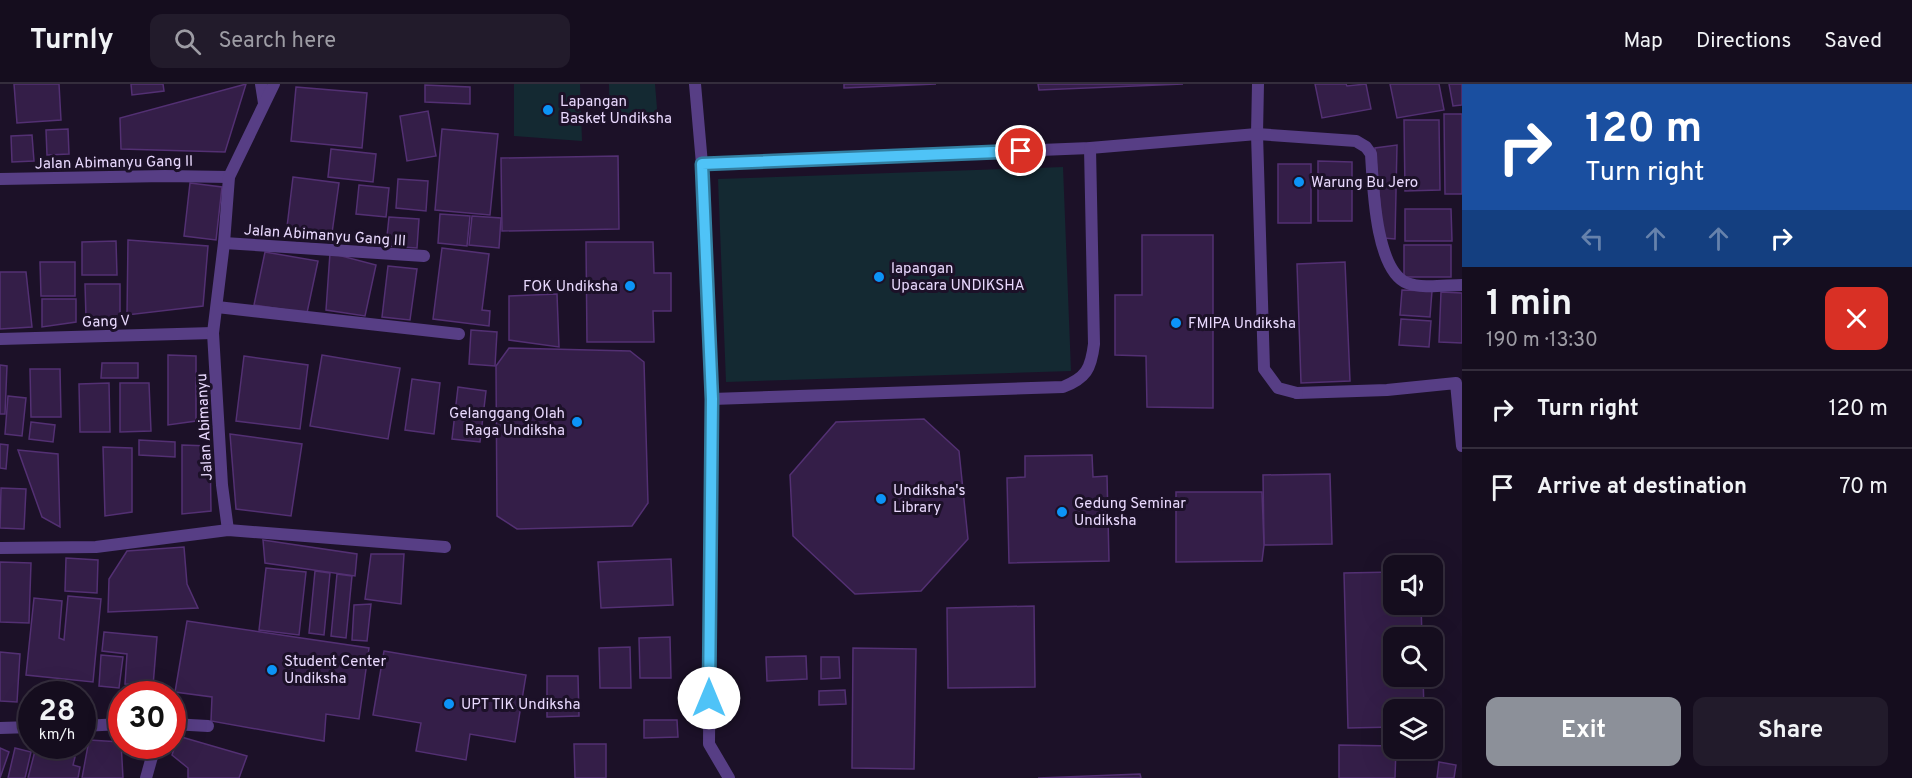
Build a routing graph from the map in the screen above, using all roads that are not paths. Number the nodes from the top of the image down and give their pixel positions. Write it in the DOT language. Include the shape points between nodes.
graph roads {
  1 [pos="261,84"];
  2 [pos="274,84"];
  3 [pos="695,84"];
  4 [pos="1258,84"];
  5 [pos="264,103"];
  6 [pos="1257,134"];
  7 [pos="1090,148"];
  8 [pos="702,164"];
  9 [pos="229,177"];
  10 [pos="0,179"];
  11 [pos="224,243"];
  12 [pos="424,256"];
  13 [pos="1462,285"];
  14 [pos="217,306"];
  15 [pos="213,333"];
  16 [pos="459,334"];
  17 [pos="0,339"];
  18 [pos="712,399"];
  19 [pos="1462,446"];
  20 [pos="228,530"];
  21 [pos="446,547"];
  22 [pos="0,548"];
  23 [pos="186,725"];
  24 [pos="207,726"];
  25 [pos="18,727"];
  26 [pos="0,728"];
  27 [pos="151,759"];
  28 [pos="146,778"];
  29 [pos="729,778"];
  1 -- 5 [label="street"];
  2 -- 5 [label="street, Jalan Abimanyu"];
  3 -- 8 [label="street"];
  4 -- 6 [label="street"];
  5 -- 9 [label="street, Jalan Abimanyu"];
  6 -- 7 [label="street"];
  6 -- 13 [label="street" via="1356,141 1366,147 1371,154 1377,227 1392,270 1409,284"];
  6 -- 19 [label="street" via="1264,369 1278,388 1297,393 1456,383"];
  7 -- 8 [label="street"];
  7 -- 18 [label="street" via="1094,344 1092,363 1079,381 1063,387"];
  8 -- 18 [label="street"];
  9 -- 10 [label="street, Jalan Abimanyu Gang II"];
  9 -- 11 [label="street, Jalan Abimanyu"];
  11 -- 12 [label="street, Jalan Abimanyu Gang III"];
  11 -- 14 [label="street, Jalan Abimanyu"];
  14 -- 15 [label="street, Jalan Abimanyu"];
  14 -- 16 [label="street"];
  15 -- 17 [label="street, Gang V"];
  15 -- 20 [label="street, Jalan Abimanyu"];
  18 -- 29 [label="street" via="709,744"];
  20 -- 21 [label="street"];
  20 -- 22 [label="street" via="96,547"];
  23 -- 24 [label="street"];
  25 -- 26 [label="street"];
  27 -- 28 [label="street"];
}
